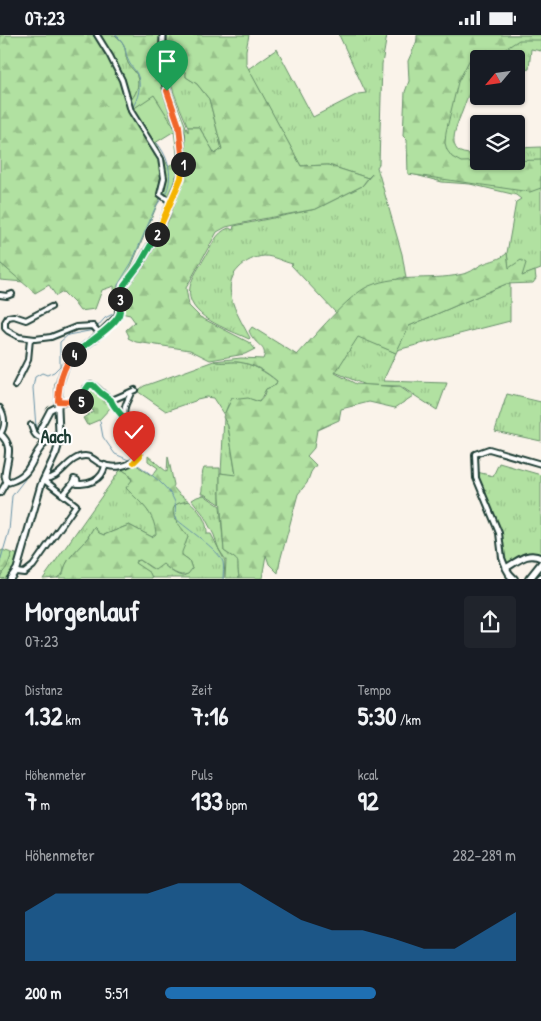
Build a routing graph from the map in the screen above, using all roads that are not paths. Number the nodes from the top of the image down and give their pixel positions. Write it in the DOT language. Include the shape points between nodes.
graph roads {
  1 [pos="97,35"];
  2 [pos="163,35"];
  3 [pos="171,201"];
  4 [pos="12,294"];
  5 [pos="0,295"];
  6 [pos="51,307"];
  7 [pos="97,330"];
  8 [pos="30,339"];
  9 [pos="16,386"];
  10 [pos="111,400"];
  11 [pos="55,406"];
  12 [pos="0,408"];
  13 [pos="122,413"];
  14 [pos="31,425"];
  15 [pos="0,434"];
  16 [pos="57,437"];
  17 [pos="44,440"];
  18 [pos="541,464"];
  19 [pos="105,465"];
  20 [pos="44,479"];
  21 [pos="7,481"];
  22 [pos="0,493"];
  23 [pos="63,495"];
  24 [pos="541,558"];
  25 [pos="541,564"];
  26 [pos="16,572"];
  27 [pos="510,575"];
  28 [pos="10,579"];
  29 [pos="529,579"];
  1 -- 3 [label="street" via="119,74 131,111 161,159 164,172 160,192 162,197"];
  2 -- 3 [label="main road" via="162,69 181,133 183,165"];
  3 -- 7 [label="main road" via="143,259 124,285 118,316"];
  4 -- 5 [label="street"];
  6 -- 8 [label="street" via="26,320 12,316 6,320 4,327 8,331"];
  7 -- 8 [label="street" via="91,326 76,327 51,337"];
  7 -- 11 [label="main road" via="69,361"];
  8 -- 9 [label="street" via="28,360"];
  10 -- 11 [label="street" via="91,384 80,402"];
  10 -- 13 [label="street"];
  10 -- 13 [label="street" via="133,391"];
  11 -- 16 [label="main road" via="60,432"];
  11 -- 17 [label="street" via="40,429"];
  12 -- 15 [label="street" via="4,415 4,428"];
  13 -- 19 [label="street" via="130,441 140,456 124,466"];
  14 -- 17 [label="street" via="36,436"];
  15 -- 21 [label="main road" via="9,447"];
  16 -- 17 [label="main road"];
  16 -- 20 [label="main road" via="56,453"];
  17 -- 21 [label="main road" via="27,471"];
  18 -- 27 [label="street" via="489,449 476,454 476,478 499,533 502,558"];
  19 -- 20 [label="street" via="89,457 80,457 54,477"];
  19 -- 23 [label="street" via="94,481 76,484"];
  20 -- 23 [label="street"];
  20 -- 26 [label="main road"];
  21 -- 22 [label="street"];
  23 -- 26 [label="street" via="76,505 33,567 24,573"];
  24 -- 27 [label="main road" via="528,555"];
  25 -- 29 [label="highway"];
  26 -- 28 [label="main road"];
}
